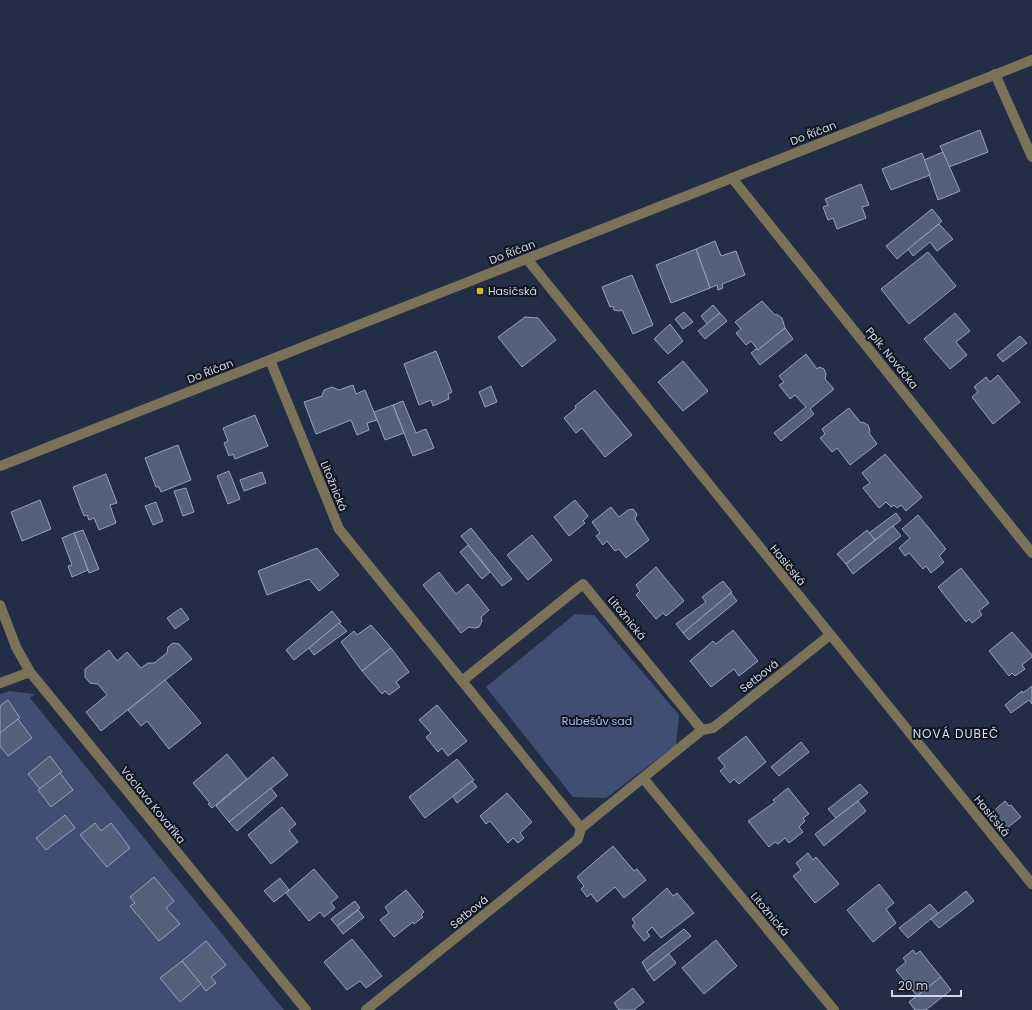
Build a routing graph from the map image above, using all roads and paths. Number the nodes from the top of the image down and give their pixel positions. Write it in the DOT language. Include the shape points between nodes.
graph roads {
  1 [pos="1032,60"];
  2 [pos="995,74"];
  3 [pos="1032,157"];
  4 [pos="732,178"];
  5 [pos="527,259"];
  6 [pos="270,360"];
  7 [pos="0,466"];
  8 [pos="1032,552"];
  9 [pos="1,610"];
  10 [pos="830,635"];
  11 [pos="30,672"];
  12 [pos="462,682"];
  13 [pos="0,683"];
  14 [pos="702,730"];
  15 [pos="643,778"];
  16 [pos="581,828"];
  17 [pos="1032,884"];
  18 [pos="306,1010"];
  19 [pos="366,1010"];
  20 [pos="834,1010"];
  1 -- 2 [label="street, Do Říčan"];
  2 -- 3 [label="street"];
  2 -- 4 [label="street, Do Říčan"];
  4 -- 5 [label="street, Do Říčan"];
  4 -- 8 [label="street, Pplk. Nováčka"];
  5 -- 6 [label="street, Do Říčan"];
  5 -- 10 [label="street, Hasičská"];
  6 -- 7 [label="street, Do Říčan"];
  6 -- 12 [label="street, Litožnická" via="339,529"];
  9 -- 11 [label="street, Václava Kovaříka" via="16,647"];
  10 -- 14 [label="street, Setbová" via="713,728"];
  10 -- 17 [label="street, Hasičská"];
  11 -- 13 [label="street"];
  11 -- 18 [label="street, Václava Kovaříka"];
  12 -- 14 [label="street, Litožnická" via="583,584"];
  12 -- 16 [label="street, Litožnická"];
  14 -- 15 [label="street"];
  15 -- 16 [label="street"];
  15 -- 20 [label="street, Litožnická"];
  16 -- 19 [label="street, Setbová" via="578,839"];
}
